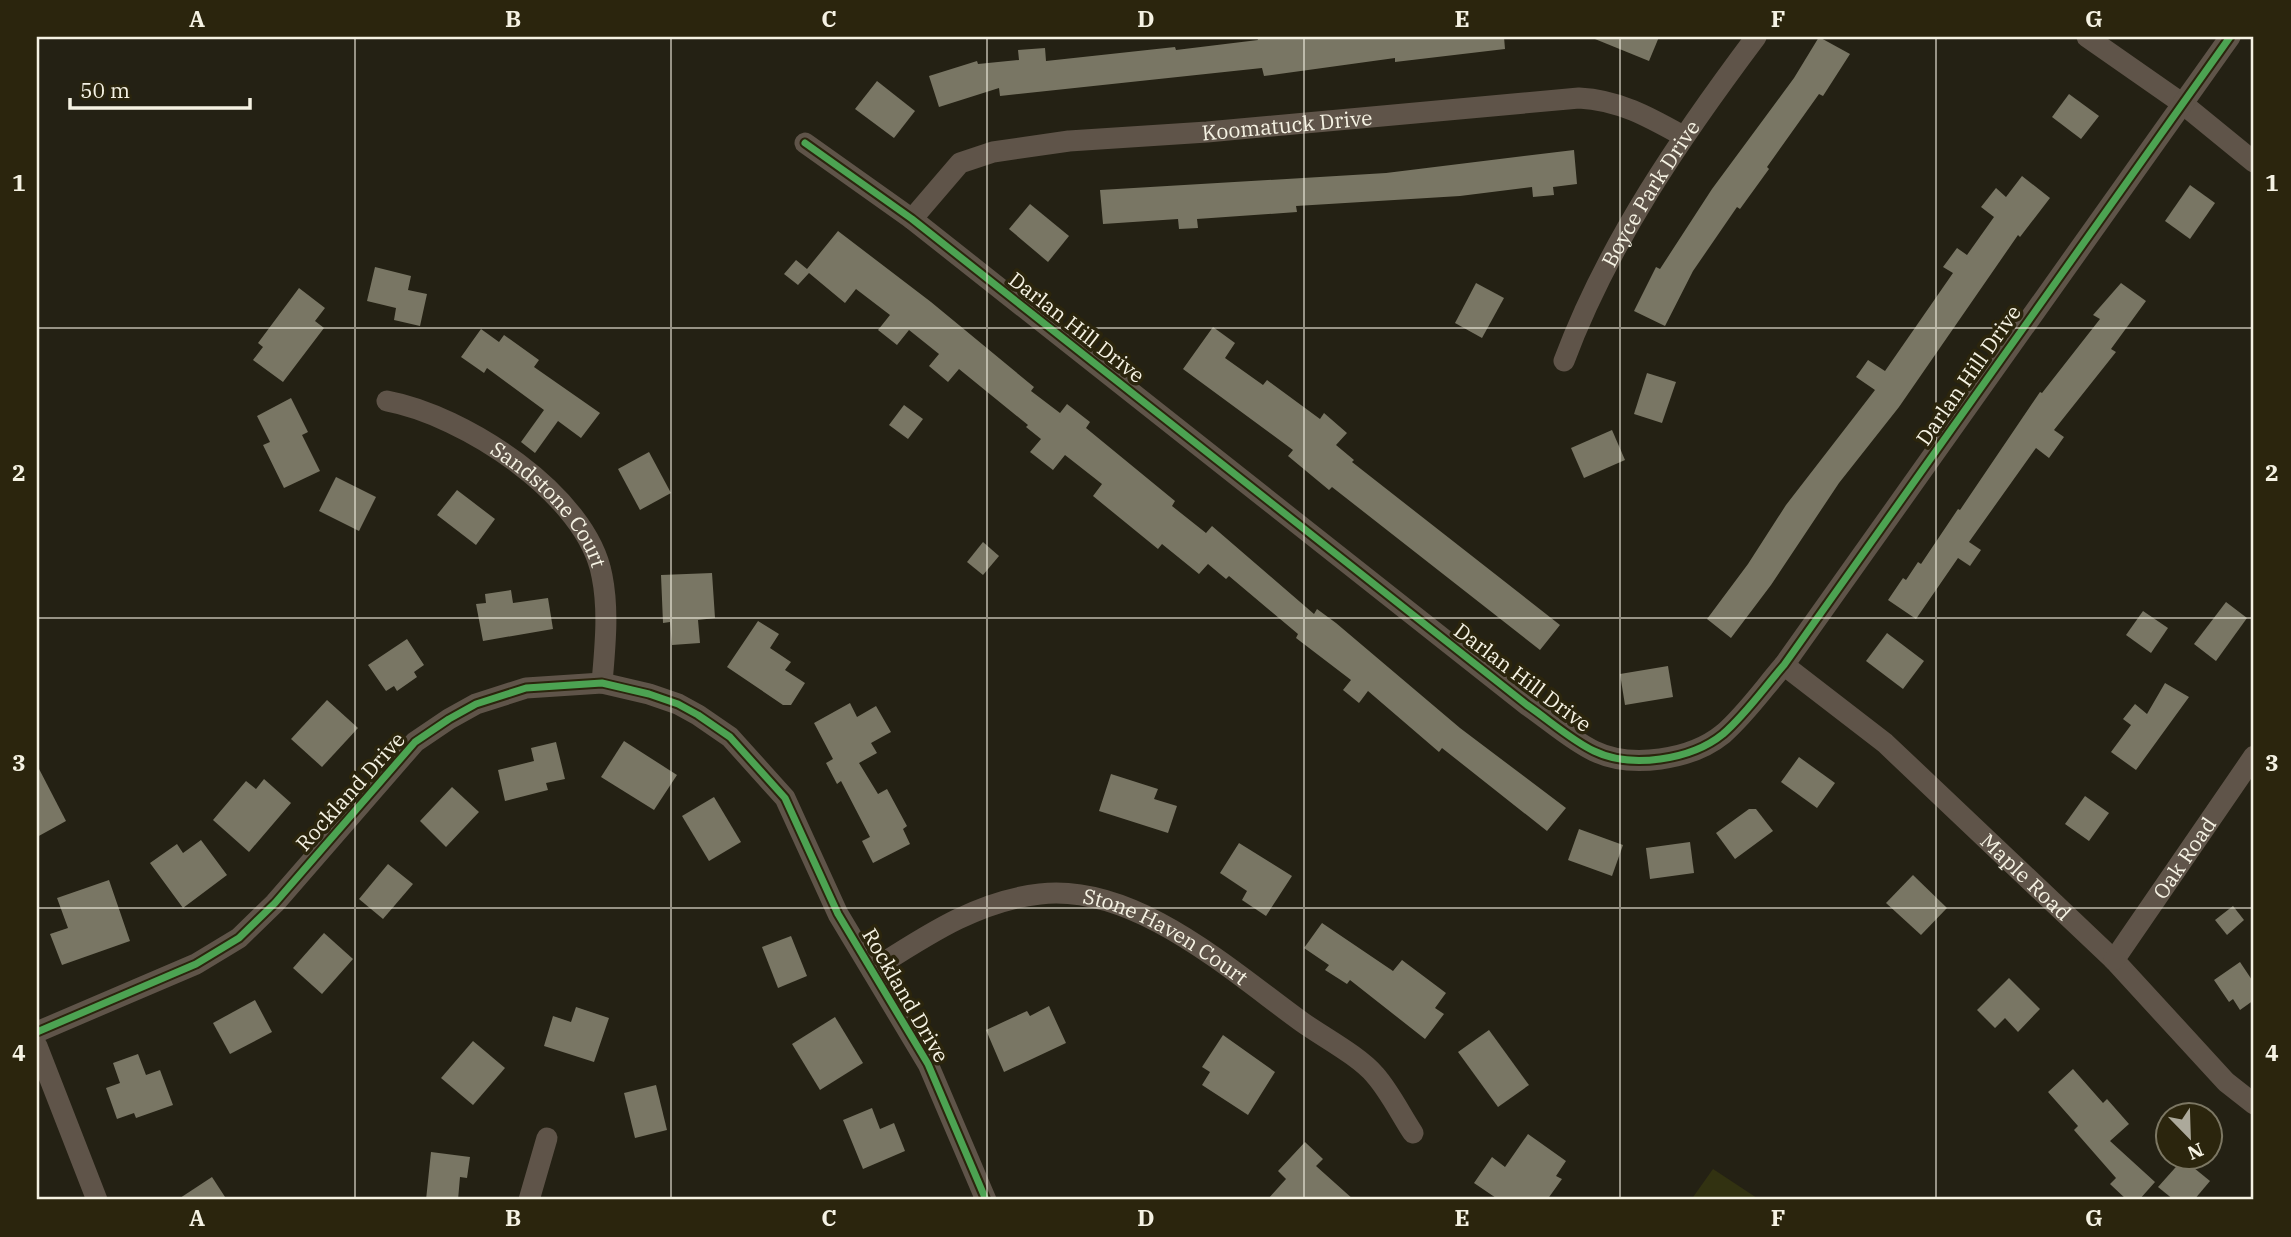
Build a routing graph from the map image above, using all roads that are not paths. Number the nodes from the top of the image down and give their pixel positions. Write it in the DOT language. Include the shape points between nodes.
graph roads {
  1 [pos="1756,37"];
  2 [pos="2087,37"];
  3 [pos="2230,37"];
  4 [pos="2183,104"];
  5 [pos="1683,136"];
  6 [pos="805,143"];
  7 [pos="2254,162"];
  8 [pos="912,219"];
  9 [pos="1564,361"];
  10 [pos="387,401"];
  11 [pos="1784,665"];
  12 [pos="602,683"];
  13 [pos="2254,756"];
  14 [pos="2114,960"];
  15 [pos="872,970"];
  16 [pos="37,1031"];
  17 [pos="37,1046"];
  18 [pos="2254,1104"];
  19 [pos="1413,1133"];
  20 [pos="547,1138"];
  21 [pos="97,1200"];
  22 [pos="529,1200"];
  23 [pos="986,1200"];
  1 -- 5 [label="street, Boyce Park Drive"];
  2 -- 4 [label="street"];
  3 -- 4 [label="street, Darlan Hill Drive"];
  4 -- 7 [label="street"];
  4 -- 11 [label="street, Darlan Hill Drive"];
  5 -- 8 [label="street, Koomatuck Drive" via="1638,111 1603,99 1579,98 1069,141 993,152 960,163"];
  5 -- 9 [label="street, Boyce Park Drive" via="1586,302"];
  6 -- 8 [label="street, Darlan Hill Drive"];
  8 -- 11 [label="street, Darlan Hill Drive" via="1527,705 1595,751 1653,760 1692,750 1721,735"];
  10 -- 12 [label="street, Sandstone Court" via="447,420 520,466 578,521 602,574 607,617"];
  11 -- 14 [label="street, Maple Road" via="1885,743"];
  12 -- 15 [label="street, Rockland Drive" via="678,704 730,737 785,798 838,914"];
  12 -- 16 [label="street, Rockland Drive" via="526,688 476,704 449,719 415,742 239,938 196,964"];
  13 -- 14 [label="street, Oak Road"];
  14 -- 18 [label="street, Maple Road" via="2226,1082"];
  15 -- 19 [label="street, Stone Haven Court" via="954,918 1039,894 1099,898 1178,933 1375,1074"];
  15 -- 23 [label="street, Rockland Drive" via="928,1064"];
  17 -- 21 [label="street"];
  20 -- 22 [label="street"];
}
